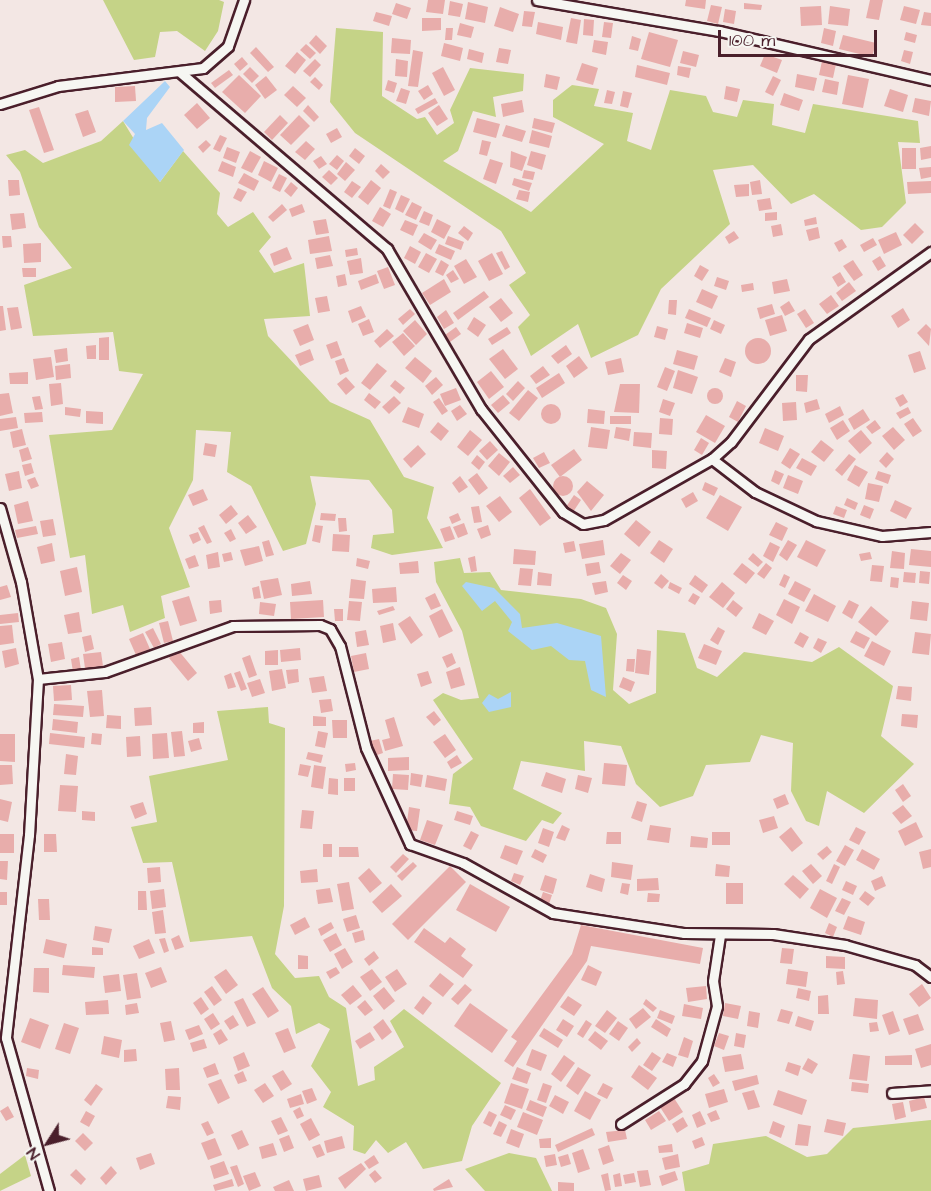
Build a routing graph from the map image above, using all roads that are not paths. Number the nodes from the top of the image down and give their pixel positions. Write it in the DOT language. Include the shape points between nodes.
graph roads {
  1 [pos="244,0"];
  2 [pos="537,0"];
  3 [pos="181,73"];
  4 [pos="931,80"];
  5 [pos="0,104"];
  6 [pos="931,252"];
  7 [pos="712,459"];
  8 [pos="0,508"];
  9 [pos="931,531"];
  10 [pos="38,679"];
  11 [pos="720,935"];
  12 [pos="931,977"];
  13 [pos="3,1040"];
  14 [pos="931,1090"];
  15 [pos="892,1094"];
  16 [pos="621,1124"];
  17 [pos="49,1191"];
  1 -- 3 [label="street" via="228,46 203,68"];
  2 -- 4 [label="street" via="719,32"];
  3 -- 5 [label="street" via="58,86"];
  3 -- 7 [label="street" via="387,249 481,409 574,521 604,520"];
  6 -- 7 [label="street" via="810,339 731,442"];
  7 -- 9 [label="street" via="755,492 834,527 882,536"];
  8 -- 10 [label="street" via="21,582"];
  10 -- 11 [label="street" via="105,672 233,626 320,625 330,629 339,646 369,756 410,844 463,863 553,913"];
  10 -- 13 [label="street" via="29,835"];
  11 -- 12 [label="street" via="773,934 845,945 915,965"];
  11 -- 16 [label="street" via="713,981 717,1006 702,1061 684,1084"];
  13 -- 17 [label="street"];
  14 -- 15 [label="street"];
}
